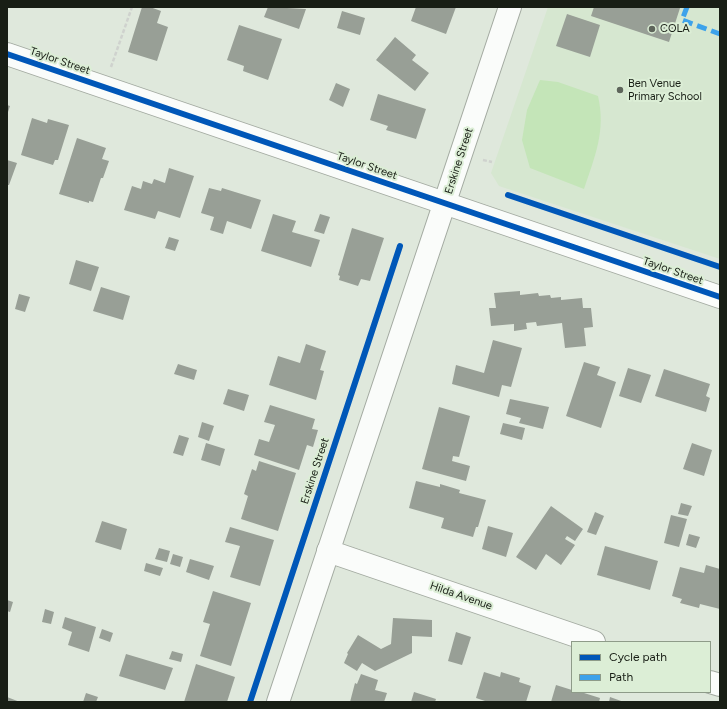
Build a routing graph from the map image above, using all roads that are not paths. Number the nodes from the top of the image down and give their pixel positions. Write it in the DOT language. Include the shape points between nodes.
graph roads {
  1 [pos="510,7"];
  2 [pos="7,54"];
  3 [pos="445,204"];
  4 [pos="720,297"];
  5 [pos="328,551"];
  6 [pos="591,641"];
  7 [pos="278,702"];
  1 -- 3 [label="street, Erskine Street"];
  2 -- 3 [label="street, Taylor Street"];
  3 -- 4 [label="street, Taylor Street"];
  3 -- 5 [label="street, Erskine Street"];
  5 -- 6 [label="street, Hilda Avenue"];
  5 -- 7 [label="street, Erskine Street"];
}
